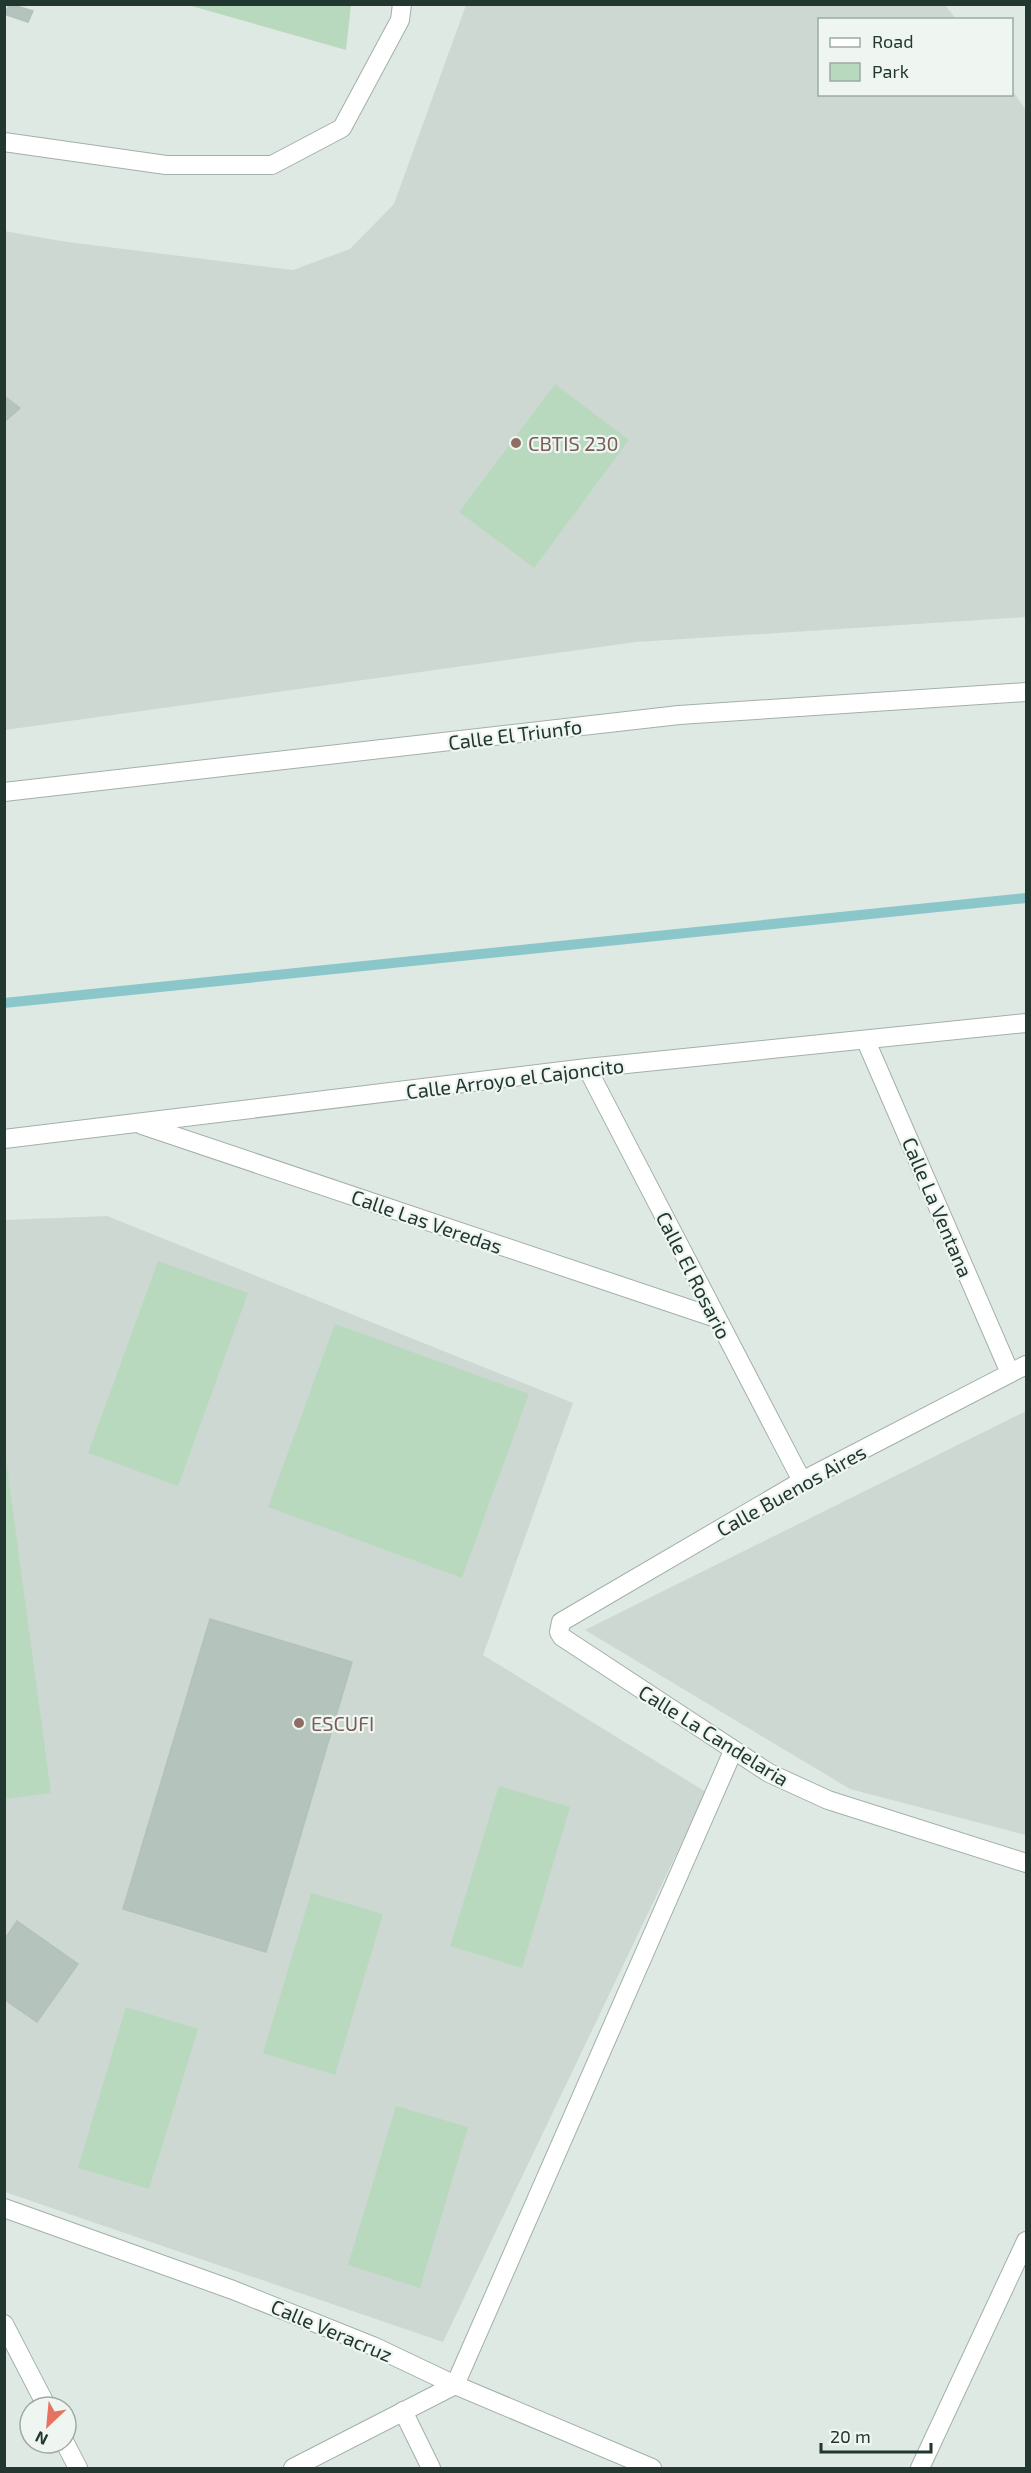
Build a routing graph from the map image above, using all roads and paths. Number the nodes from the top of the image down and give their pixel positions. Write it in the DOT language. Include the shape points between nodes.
graph roads {
  1 [pos="402,4"];
  2 [pos="4,142"];
  3 [pos="1026,692"];
  4 [pos="4,792"];
  5 [pos="1026,1023"];
  6 [pos="866,1041"];
  7 [pos="587,1068"];
  8 [pos="137,1124"];
  9 [pos="4,1139"];
  10 [pos="716,1318"];
  11 [pos="1018,1369"];
  12 [pos="802,1481"];
  13 [pos="561,1622"];
  14 [pos="733,1751"];
  15 [pos="1026,1863"];
  16 [pos="4,2208"];
  17 [pos="1026,2241"];
  18 [pos="4,2324"];
  19 [pos="455,2385"];
  20 [pos="41,2395"];
  21 [pos="403,2411"];
  22 [pos="71,2455"];
  23 [pos="78,2469"];
  24 [pos="293,2469"];
  25 [pos="431,2469"];
  26 [pos="652,2469"];
  27 [pos="920,2469"];
  1 -- 2 [label="street" via="400,20 342,128 272,165 166,165"];
  3 -- 4 [label="street, Calle El Triunfo" via="679,715"];
  5 -- 6 [label="street, Calle Arroyo el Cajoncito"];
  6 -- 7 [label="street, Calle Arroyo el Cajoncito"];
  6 -- 11 [label="street, Calle La Ventana"];
  7 -- 8 [label="street, Calle Arroyo el Cajoncito"];
  7 -- 10 [label="street, Calle El Rosario"];
  8 -- 9 [label="street, Calle Arroyo el Cajoncito"];
  8 -- 10 [label="street, Calle Las Veredas"];
  10 -- 12 [label="street, Calle El Rosario"];
  11 -- 12 [label="street, Calle Buenos Aires"];
  12 -- 13 [label="street, Calle Buenos Aires"];
  13 -- 14 [label="street, Calle La Candelaria" via="562,1637"];
  14 -- 15 [label="street, Calle La Candelaria" via="769,1773 828,1800"];
  14 -- 19 [label="street"];
  16 -- 19 [label="street, Calle Veracruz" via="233,2290 373,2346"];
  17 -- 27 [label="street"];
  18 -- 20 [label="street"];
  19 -- 21 [label="street"];
  19 -- 26 [label="street, Calle Veracruz"];
  21 -- 24 [label="street"];
  21 -- 25 [label="street"];
  22 -- 23 [label="street"];
}
